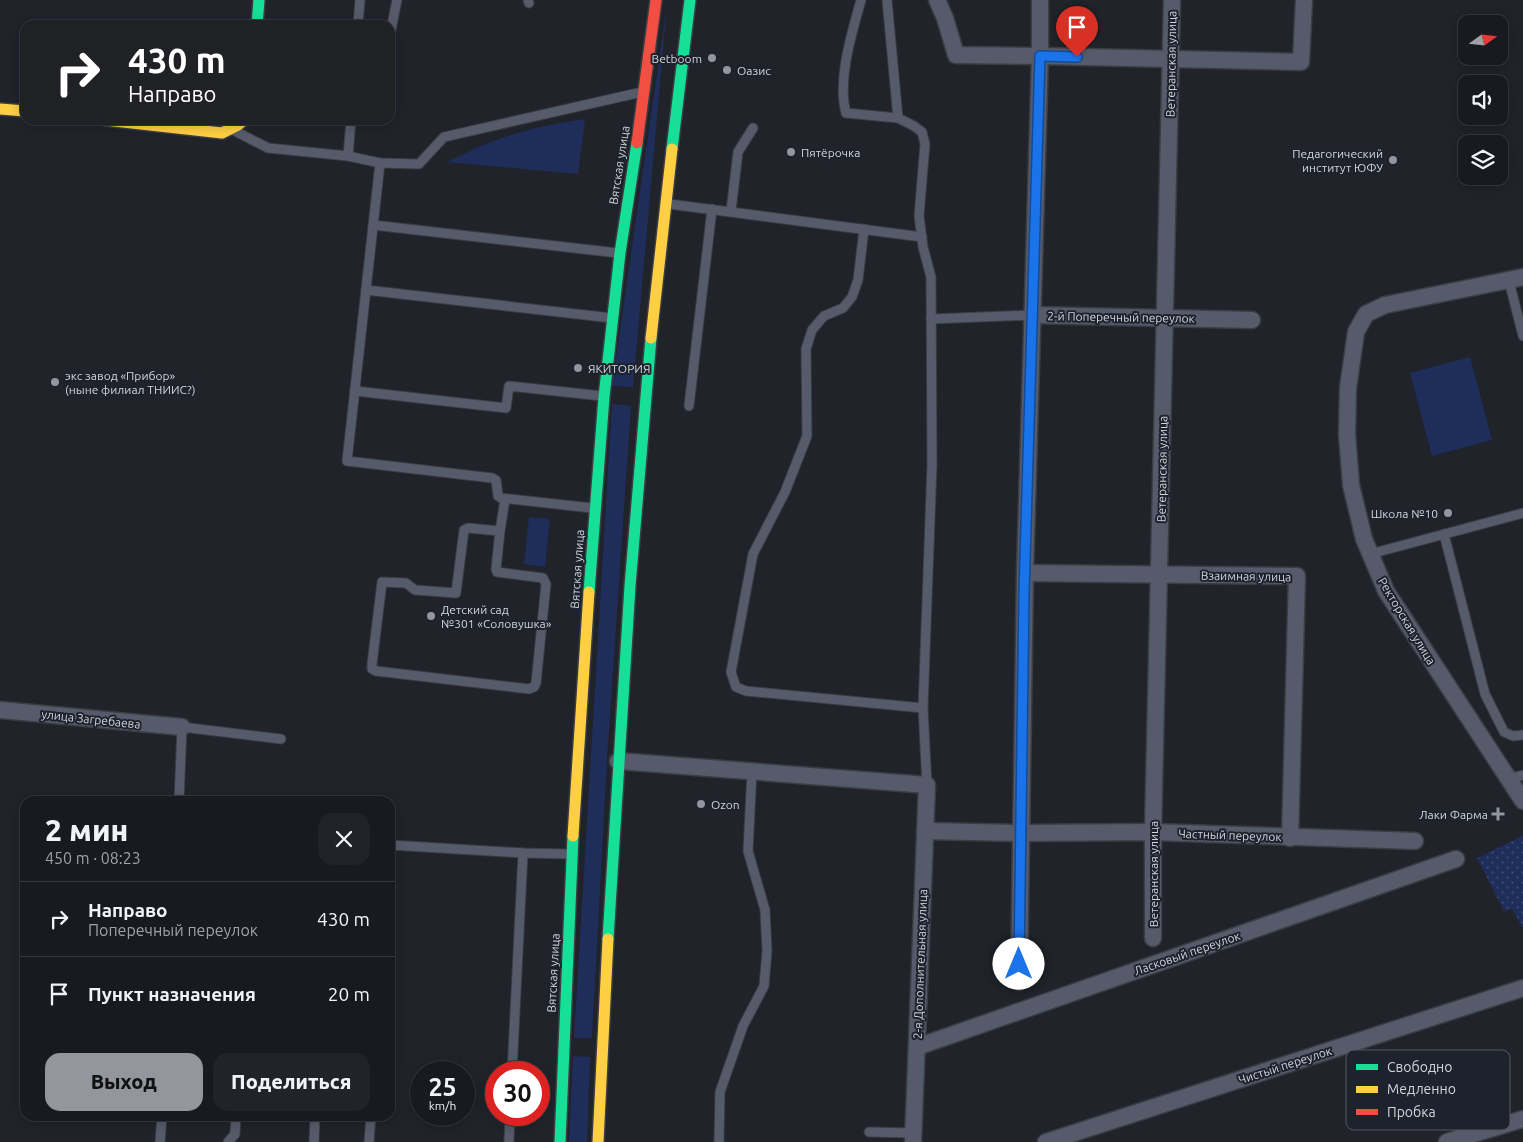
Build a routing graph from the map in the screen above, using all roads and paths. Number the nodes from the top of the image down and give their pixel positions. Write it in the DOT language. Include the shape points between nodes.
graph roads {
  1 [pos="259,0"];
  2 [pos="360,0"];
  3 [pos="397,0"];
  4 [pos="656,0"];
  5 [pos="690,0"];
  6 [pos="861,0"];
  7 [pos="887,0"];
  8 [pos="937,0"];
  9 [pos="1040,0"];
  10 [pos="1172,0"];
  11 [pos="1304,0"];
  12 [pos="257,20"];
  13 [pos="358,20"];
  14 [pos="393,20"];
  15 [pos="1040,56"];
  16 [pos="1171,59"];
  17 [pos="645,92"];
  18 [pos="0,109"];
  19 [pos="20,111"];
  20 [pos="898,118"];
  21 [pos="150,125"];
  22 [pos="239,125"];
  23 [pos="351,125"];
  24 [pos="753,128"];
  25 [pos="230,129"];
  26 [pos="348,156"];
  27 [pos="380,163"];
  28 [pos="665,204"];
  29 [pos="712,209"];
  30 [pos="731,211"];
  31 [pos="373,225"];
  32 [pos="864,229"];
  33 [pos="922,236"];
  34 [pos="620,253"];
  35 [pos="1516,279"];
  36 [pos="366,290"];
  37 [pos="1032,315"];
  38 [pos="1520,315"];
  39 [pos="1165,317"];
  40 [pos="613,318"];
  41 [pos="931,319"];
  42 [pos="1252,320"];
  43 [pos="1523,336"];
  44 [pos="355,391"];
  45 [pos="609,395"];
  46 [pos="689,406"];
  47 [pos="505,498"];
  48 [pos="595,509"];
  49 [pos="1523,513"];
  50 [pos="500,532"];
  51 [pos="1444,534"];
  52 [pos="1370,554"];
  53 [pos="1025,573"];
  54 [pos="1160,575"];
  55 [pos="923,708"];
  56 [pos="0,710"];
  57 [pos="182,727"];
  58 [pos="1523,735"];
  59 [pos="281,739"];
  60 [pos="618,761"];
  61 [pos="752,771"];
  62 [pos="1516,777"];
  63 [pos="927,785"];
  64 [pos="179,796"];
  65 [pos="1523,802"];
  66 [pos="924,831"];
  67 [pos="1153,832"];
  68 [pos="1020,833"];
  69 [pos="1290,838"];
  70 [pos="1415,841"];
  71 [pos="395,845"];
  72 [pos="523,853"];
  73 [pos="572,854"];
  74 [pos="1456,858"];
  75 [pos="1153,938"];
  76 [pos="1019,982"];
  77 [pos="1523,988"];
  78 [pos="564,1044"];
  79 [pos="602,1044"];
  80 [pos="917,1047"];
  81 [pos="591,1051"];
  82 [pos="575,1052"];
  83 [pos="513,1061"];
  84 [pos="1523,1119"];
  85 [pos="162,1121"];
  86 [pos="235,1121"];
  87 [pos="315,1121"];
  88 [pos="371,1121"];
  89 [pos="1510,1123"];
  90 [pos="510,1126"];
  91 [pos="1487,1130"];
  92 [pos="869,1132"];
  93 [pos="913,1137"];
  94 [pos="160,1142"];
  95 [pos="228,1142"];
  96 [pos="314,1142"];
  97 [pos="369,1142"];
  98 [pos="509,1142"];
  99 [pos="560,1142"];
  100 [pos="598,1142"];
  101 [pos="719,1142"];
  102 [pos="1046,1142"];
  103 [pos="1448,1142"];
  1 -- 12 [label="main road"];
  2 -- 13 [label="lane"];
  3 -- 14 [label="lane"];
  4 -- 17 [label="main road, Вятская улица"];
  5 -- 28 [label="main road"];
  6 -- 20 [label="lane" via="845,72 843,101 846,113"];
  7 -- 20 [label="lane"];
  8 -- 15 [label="street" via="956,55"];
  9 -- 15 [label="street"];
  10 -- 16 [label="street, Ветеранская улица"];
  11 -- 16 [label="street" via="1301,62"];
  15 -- 16 [label="street"];
  15 -- 37 [label="street"];
  16 -- 39 [label="street, Ветеранская улица"];
  17 -- 27 [label="lane" via="444,137 419,164"];
  17 -- 34 [label="main road, Вятская улица"];
  18 -- 19 [label="main road"];
  20 -- 33 [label="lane" via="922,132 925,144 919,216"];
  21 -- 25 [label="main road" via="222,133"];
  22 -- 25 [label="main road"];
  23 -- 26 [label="lane"];
  24 -- 30 [label="lane" via="738,152"];
  25 -- 26 [label="lane" via="268,148"];
  26 -- 27 [label="lane"];
  27 -- 31 [label="lane"];
  28 -- 29 [label="lane"];
  28 -- 60 [label="main road" via="642,399"];
  29 -- 30 [label="lane"];
  29 -- 46 [label="lane"];
  30 -- 32 [label="lane"];
  31 -- 34 [label="lane"];
  31 -- 36 [label="lane"];
  32 -- 33 [label="lane"];
  32 -- 55 [label="lane" via="858,280 852,297 843,308 824,316 812,330 806,349 807,436 785,492 752,554 731,672 736,686 746,691"];
  33 -- 41 [label="lane" via="931,277"];
  34 -- 40 [label="main road, Вятская улица"];
  35 -- 38 [label="lane"];
  35 -- 52 [label="street, Ректорская улица" via="1385,305 1366,314 1356,332 1348,388 1347,434 1351,485"];
  36 -- 40 [label="lane"];
  36 -- 44 [label="lane"];
  37 -- 39 [label="street, 2-й Поперечный переулок"];
  37 -- 41 [label="lane, 2-й Поперечный переулок"];
  37 -- 53 [label="street"];
  38 -- 43 [label="lane"];
  39 -- 42 [label="street, 2-й Поперечный переулок"];
  39 -- 54 [label="street, Ветеранская улица"];
  40 -- 45 [label="main road, Вятская улица"];
  41 -- 55 [label="lane" via="932,465"];
  44 -- 45 [label="lane" via="506,408 509,386"];
  44 -- 47 [label="lane" via="347,461 492,478 498,485 498,496"];
  45 -- 48 [label="main road, Вятская улица"];
  47 -- 48 [label="lane"];
  47 -- 50 [label="lane"];
  48 -- 73 [label="main road, Вятская улица"];
  49 -- 51 [label="lane"];
  50 -- 50 [label="lane" via="497,572 543,578 546,584 534,688 372,669 382,582 404,582 415,590 456,593 464,530"];
  51 -- 52 [label="lane"];
  51 -- 58 [label="lane" via="1485,694 1504,732 1513,736"];
  52 -- 62 [label="street, Ректорская улица" via="1386,591"];
  53 -- 54 [label="street, Взаимная улица"];
  53 -- 68 [label="street"];
  54 -- 67 [label="street, Ветеранская улица"];
  54 -- 69 [label="street, Взаимная улица" via="1297,576"];
  55 -- 63 [label="lane"];
  56 -- 57 [label="street, улица Загребаева"];
  57 -- 59 [label="lane"];
  57 -- 64 [label="lane"];
  60 -- 61 [label="street"];
  60 -- 79 [label="main road"];
  61 -- 63 [label="street"];
  61 -- 101 [label="lane" via="748,851 765,910 767,951 764,986 744,1026 720,1092"];
  62 -- 65 [label="street, Ректорская улица"];
  63 -- 66 [label="street, 2-я Дополнительная улица"];
  66 -- 68 [label="street, Частный переулок"];
  66 -- 80 [label="street, 2-я Дополнительная улица"];
  67 -- 68 [label="street, Частный переулок"];
  67 -- 69 [label="street, Частный переулок"];
  67 -- 75 [label="street, Ветеранская улица"];
  68 -- 76 [label="street"];
  69 -- 70 [label="street, Частный переулок"];
  71 -- 72 [label="lane"];
  72 -- 73 [label="lane"];
  72 -- 83 [label="lane"];
  73 -- 78 [label="main road, Вятская улица"];
  74 -- 80 [label="street, Ласковый переулок"];
  77 -- 102 [label="street, Чистый переулок"];
  78 -- 82 [label="main road"];
  78 -- 99 [label="main road, Вятская улица"];
  79 -- 81 [label="main road"];
  79 -- 100 [label="main road"];
  80 -- 93 [label="street, 2-я Дополнительная улица"];
  84 -- 89 [label="street"];
  85 -- 94 [label="lane"];
  86 -- 95 [label="lane" via="234,1134"];
  87 -- 96 [label="lane"];
  88 -- 97 [label="lane"];
  90 -- 98 [label="lane"];
  91 -- 103 [label="street"];
  92 -- 93 [label="lane"];
}
